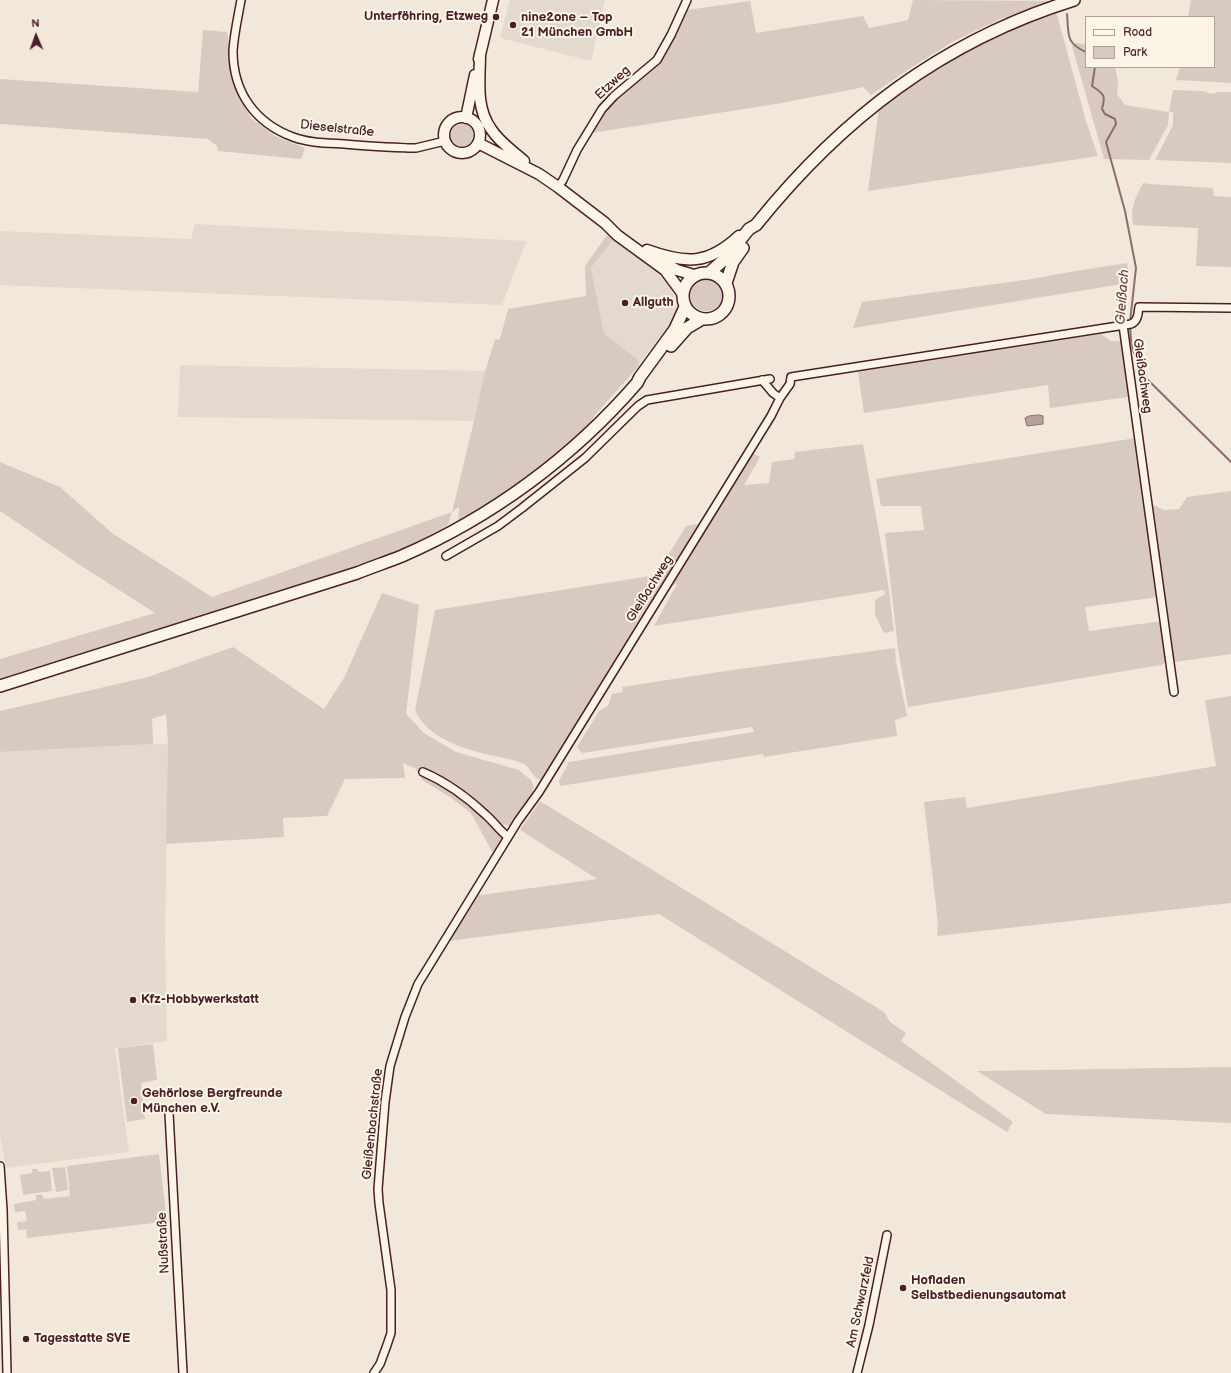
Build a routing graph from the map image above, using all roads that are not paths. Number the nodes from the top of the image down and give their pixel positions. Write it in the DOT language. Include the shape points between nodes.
graph roads {
  1 [pos="241,0"];
  2 [pos="493,0"];
  3 [pos="687,0"];
  4 [pos="1074,0"];
  5 [pos="480,54"];
  6 [pos="466,118"];
  7 [pos="445,141"];
  8 [pos="478,143"];
  9 [pos="539,174"];
  10 [pos="558,187"];
  11 [pos="605,223"];
  12 [pos="752,227"];
  13 [pos="647,250"];
  14 [pos="710,272"];
  15 [pos="694,275"];
  16 [pos="726,283"];
  17 [pos="682,293"];
  18 [pos="685,307"];
  19 [pos="1231,308"];
  20 [pos="702,319"];
  21 [pos="1127,325"];
  22 [pos="637,383"];
  23 [pos="780,398"];
  24 [pos="446,556"];
  25 [pos="0,686"];
  26 [pos="1174,692"];
  27 [pos="423,772"];
  28 [pos="539,792"];
  29 [pos="508,837"];
  30 [pos="169,1113"];
  31 [pos="0,1166"];
  32 [pos="887,1235"];
  33 [pos="7,1373"];
  34 [pos="183,1373"];
  35 [pos="374,1373"];
  36 [pos="857,1373"];
  1 -- 7 [label="street, Dieselstraße" via="234,35 234,67 244,96 264,121 294,137 326,143 416,148"];
  2 -- 5 [label="street"];
  3 -- 10 [label="street, Etzweg" via="657,60 602,109"];
  4 -- 12 [label="main road" via="1032,15 953,52 892,91 813,160"];
  5 -- 6 [label="street"];
  5 -- 9 [label="street" via="480,99 490,129"];
  6 -- 7 [label="street" via="460,117 450,121 444,130"];
  6 -- 8 [label="street" via="471,119 478,127"];
  7 -- 8 [label="street" via="451,150 461,153 471,151"];
  8 -- 9 [label="street"];
  9 -- 10 [label="street"];
  10 -- 11 [label="street"];
  11 -- 13 [label="street"];
  11 -- 17 [label="street" via="617,235 665,270"];
  12 -- 13 [label="street" via="721,250 705,258 679,260"];
  12 -- 14 [label="main road" via="726,258"];
  12 -- 16 [label="main road" via="754,232 733,262"];
  13 -- 15 [label="street" via="663,263"];
  14 -- 15 [label="main road"];
  14 -- 16 [label="main road"];
  15 -- 17 [label="main road" via="684,286"];
  16 -- 20 [label="main road" via="729,301 725,309 719,315"];
  17 -- 18 [label="main road"];
  18 -- 20 [label="main road"];
  18 -- 22 [label="main road" via="675,329"];
  19 -- 21 [label="street" via="1139,307 1136,322"];
  20 -- 22 [label="main road" via="687,328 644,379"];
  21 -- 23 [label="street, Gleißachweg" via="797,375 790,377 790,384"];
  21 -- 26 [label="street, Gleißachweg"];
  22 -- 25 [label="main road" via="599,423 550,467 513,494 436,540 357,573"];
  23 -- 24 [label="street" via="772,393 766,380 648,400 638,406 585,458 522,508 498,526"];
  23 -- 28 [label="street, Gleißachweg"];
  27 -- 29 [label="street" via="468,800"];
  28 -- 29 [label="street, Gleißenbachstraße"];
  29 -- 35 [label="street, Gleißenbachstraße" via="418,984 390,1066 378,1203 391,1290 391,1327 388,1345"];
  30 -- 34 [label="street, Nußstraße"];
  31 -- 33 [label="street"];
  32 -- 36 [label="street, Am Schwarzfeld"];
}
